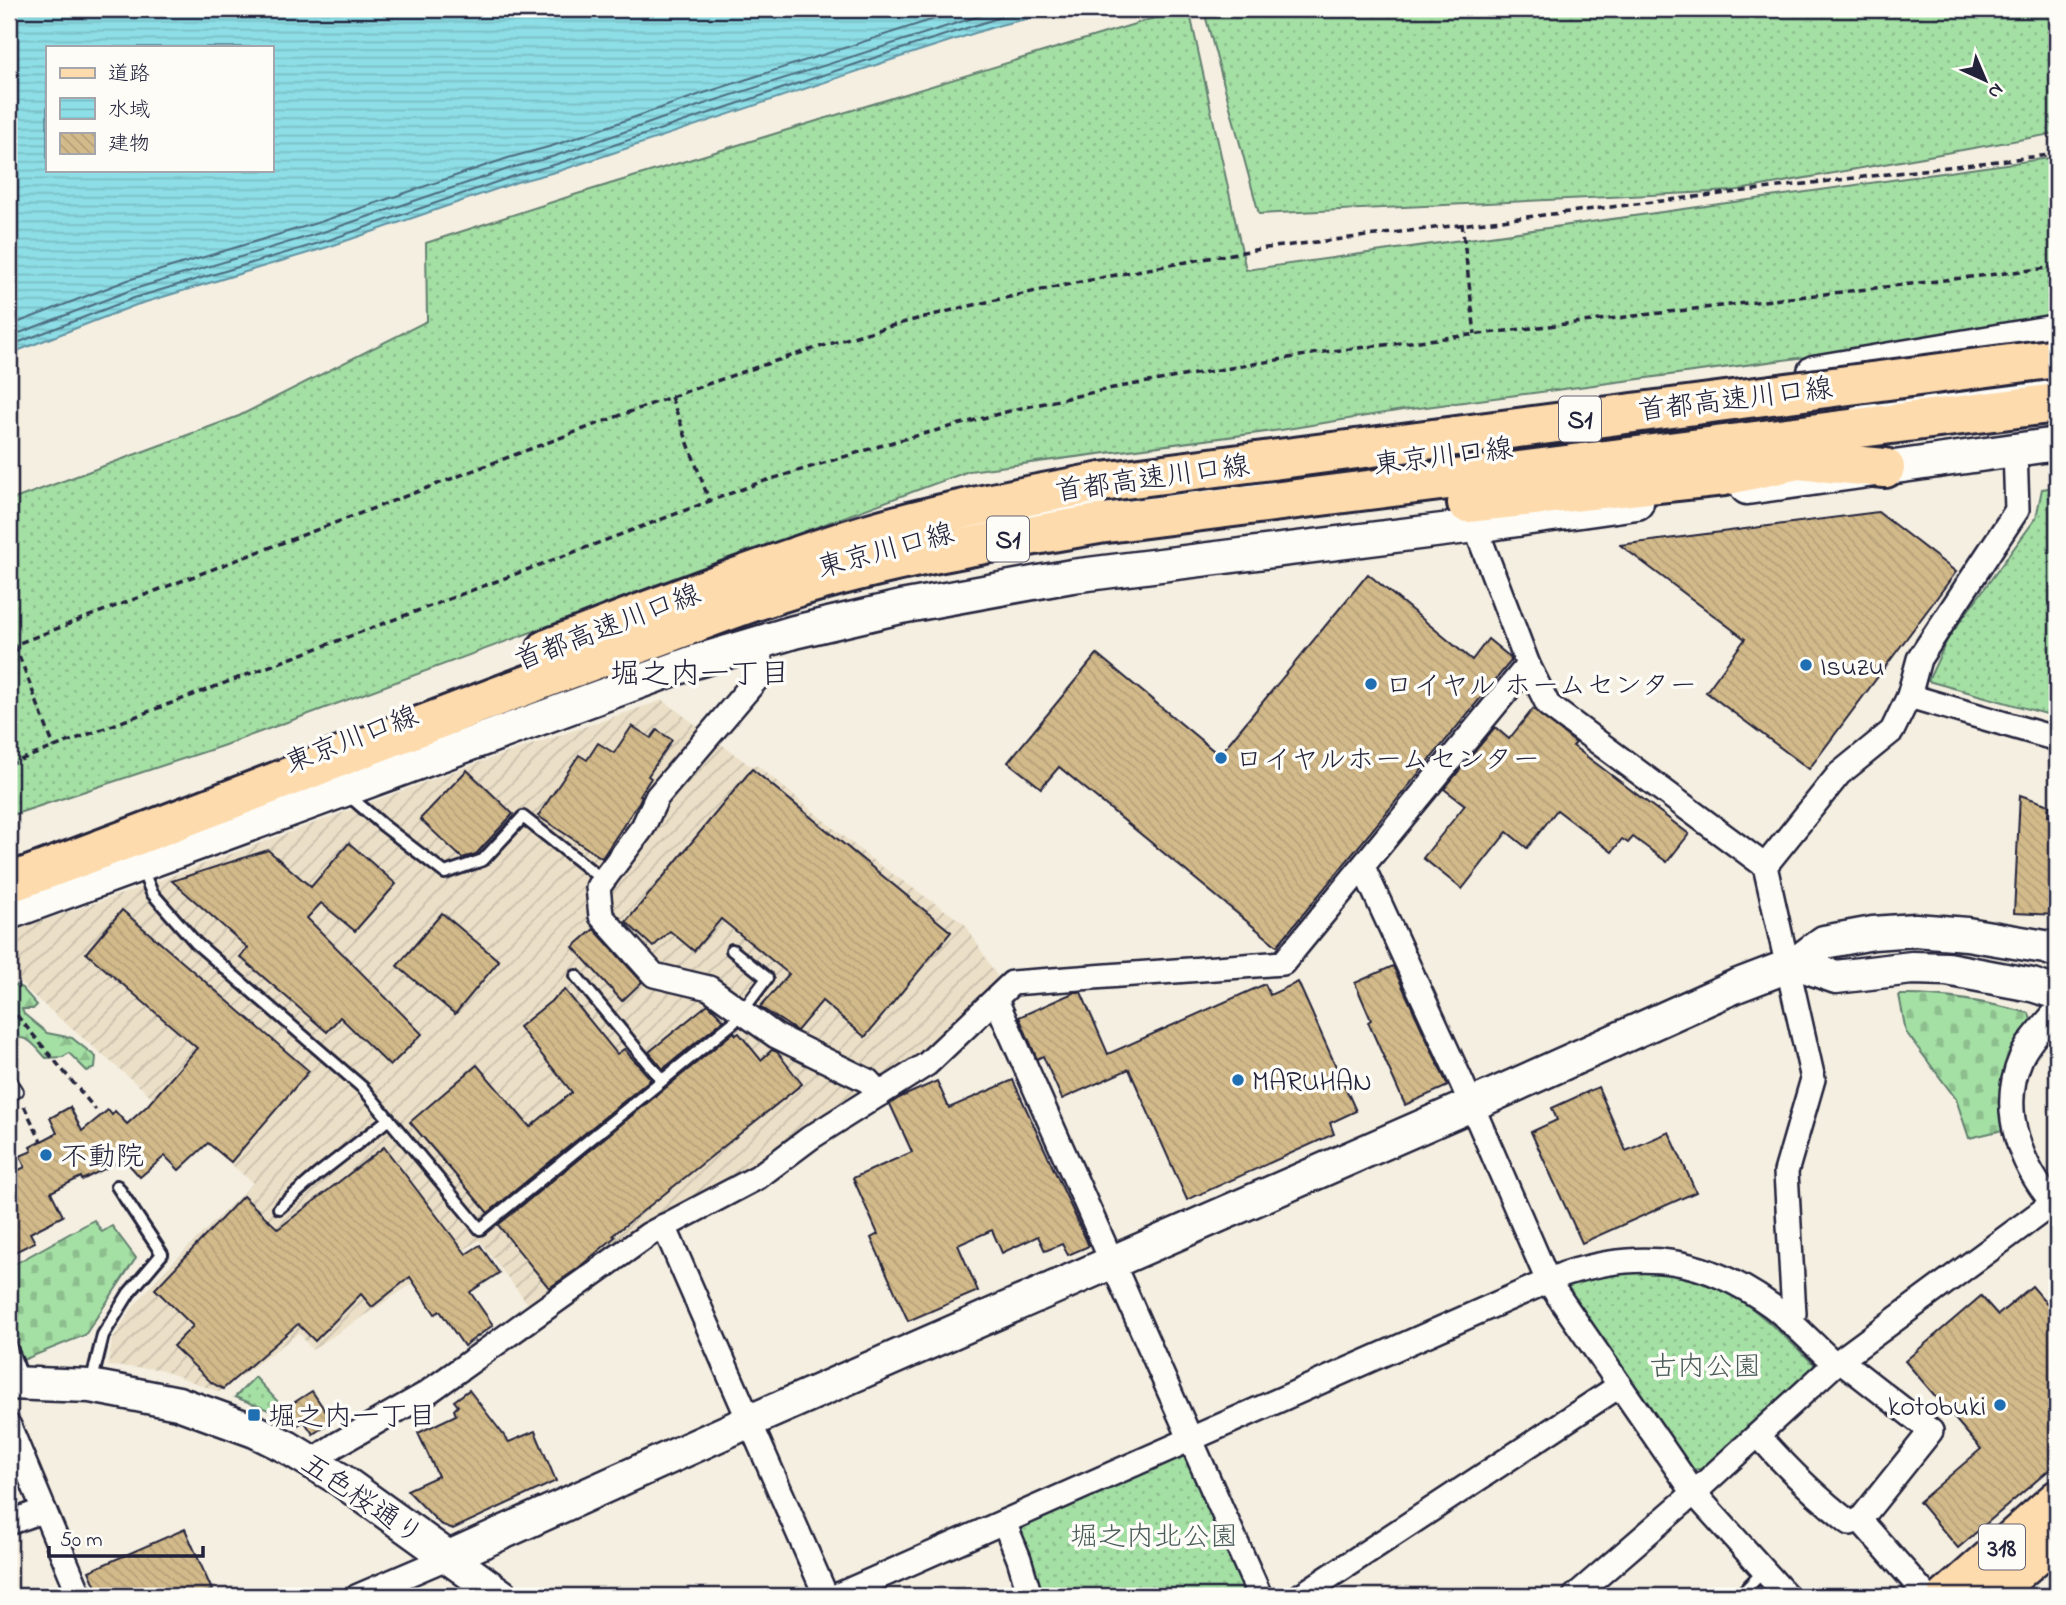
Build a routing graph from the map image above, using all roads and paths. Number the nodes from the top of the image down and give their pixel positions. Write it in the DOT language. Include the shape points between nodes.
graph roads {
  1 [pos="2057,154"];
  2 [pos="1462,223"];
  3 [pos="2057,267"];
  4 [pos="2057,331"];
  5 [pos="1475,334"];
  6 [pos="2057,358"];
  7 [pos="2057,368"];
  8 [pos="2057,378"];
  9 [pos="671,397"];
  10 [pos="2057,403"];
  11 [pos="2057,444"];
  12 [pos="2015,450"];
  13 [pos="1885,468"];
  14 [pos="1329,469"];
  15 [pos="1102,482"];
  16 [pos="709,500"];
  17 [pos="1475,526"];
  18 [pos="871,568"];
  19 [pos="758,642"];
  20 [pos="15,644"];
  21 [pos="9,647"];
  22 [pos="1528,665"];
  23 [pos="1909,696"];
  24 [pos="2057,738"];
  25 [pos="54,747"];
  26 [pos="9,764"];
  27 [pos="344,792"];
  28 [pos="9,854"];
  29 [pos="140,865"];
  30 [pos="1765,866"];
  31 [pos="1363,867"];
  32 [pos="9,870"];
  33 [pos="603,880"];
  34 [pos="9,883"];
  35 [pos="9,913"];
  36 [pos="732,950"];
  37 [pos="2057,951"];
  38 [pos="1792,965"];
  39 [pos="576,976"];
  40 [pos="2057,993"];
  41 [pos="996,1000"];
  42 [pos="9,1006"];
  43 [pos="2057,1010"];
  44 [pos="742,1012"];
  45 [pos="9,1079"];
  46 [pos="662,1080"];
  47 [pos="13,1094"];
  48 [pos="880,1094"];
  49 [pos="1471,1105"];
  50 [pos="96,1110"];
  51 [pos="389,1119"];
  52 [pos="41,1141"];
  53 [pos="117,1186"];
  54 [pos="2055,1205"];
  55 [pos="279,1208"];
  56 [pos="664,1226"];
  57 [pos="1111,1262"];
  58 [pos="1548,1281"];
  59 [pos="1789,1321"];
  60 [pos="9,1343"];
  61 [pos="1838,1362"];
  62 [pos="17,1383"];
  63 [pos="90,1386"];
  64 [pos="1619,1386"];
  65 [pos="750,1421"];
  66 [pos="9,1426"];
  67 [pos="1758,1435"];
  68 [pos="1189,1439"];
  69 [pos="312,1461"];
  70 [pos="1694,1493"];
  71 [pos="2057,1498"];
  72 [pos="44,1510"];
  73 [pos="1860,1520"];
  74 [pos="1004,1522"];
  75 [pos="9,1523"];
  76 [pos="2057,1539"];
  77 [pos="449,1557"];
  78 [pos="1764,1571"];
  79 [pos="80,1596"];
  80 [pos="358,1596"];
  81 [pos="502,1596"];
  82 [pos="826,1596"];
  83 [pos="836,1596"];
  84 [pos="1030,1596"];
  85 [pos="1260,1596"];
  86 [pos="1300,1596"];
  87 [pos="1575,1596"];
  88 [pos="1739,1596"];
  89 [pos="1787,1596"];
  90 [pos="1927,1596"];
  91 [pos="1946,1596"];
  92 [pos="1990,1596"];
  1 -- 2 [label="path"];
  2 -- 5 [label="path"];
  2 -- 9 [label="path" via="1266,248 986,303 826,346"];
  3 -- 5 [label="path"];
  4 -- 14 [label="main road" via="1557,415"];
  5 -- 16 [label="path" via="1324,352 1113,388 925,433"];
  6 -- 15 [label="highway, 首都高速川口線 / S1, bridge"];
  7 -- 15 [label="highway, S1, bridge" via="1167,483"];
  8 -- 14 [label="main road, 東京川口線"];
  9 -- 16 [label="path"];
  9 -- 20 [label="path"];
  10 -- 18 [label="highway, 首都高速川口線 / S1" via="1099,524 987,542"];
  11 -- 12 [label="main road, 東京川口線"];
  12 -- 13 [label="main road, 東京川口線"];
  12 -- 23 [label="street" via="2017,510 1919,659"];
  13 -- 17 [label="main road, 東京川口線"];
  13 -- 18 [label="highway" via="1798,460 1724,476"];
  14 -- 32 [label="main road, 東京川口線" via="984,523 811,569 579,650"];
  15 -- 28 [label="highway, 首都高速川口線 / S1" via="866,534 751,571"];
  16 -- 25 [label="path"];
  17 -- 19 [label="main road, 東京川口線" via="1072,576 901,607"];
  17 -- 22 [label="street"];
  18 -- 34 [label="highway, 首都高速川口線 / S1" via="783,592 542,679"];
  19 -- 27 [label="main road, 東京川口線"];
  19 -- 33 [label="street" via="761,665 756,680 657,797 643,827"];
  20 -- 21 [label="path"];
  20 -- 25 [label="path"];
  22 -- 30 [label="street" via="1548,705"];
  22 -- 31 [label="street"];
  23 -- 24 [label="street"];
  23 -- 30 [label="street" via="1892,731 1839,774"];
  25 -- 26 [label="path"];
  27 -- 29 [label="main road, 東京川口線"];
  27 -- 33 [label="lane" via="445,873 483,859 523,817"];
  29 -- 35 [label="main road, 東京川口線"];
  29 -- 51 [label="lane" via="152,893 196,943 363,1088"];
  30 -- 38 [label="street"];
  31 -- 41 [label="street" via="1283,963 1012,983"];
  31 -- 49 [label="street"];
  33 -- 44 [label="street" via="598,887 601,916 654,975 709,988"];
  36 -- 44 [label="lane" via="767,978"];
  37 -- 38 [label="main road" via="1967,934 1915,930 1824,942"];
  38 -- 40 [label="main road" via="1836,977 1912,968 1947,969"];
  38 -- 49 [label="main road"];
  38 -- 59 [label="street" via="1813,1079 1786,1172 1794,1314"];
  39 -- 46 [label="lane"];
  41 -- 48 [label="street" via="927,1064"];
  41 -- 57 [label="street"];
  42 -- 50 [label="path"];
  43 -- 54 [label="street" via="2021,1058 2011,1105 2022,1154"];
  44 -- 46 [label="lane"];
  44 -- 48 [label="street" via="776,1036 868,1080"];
  45 -- 47 [label="lane"];
  46 -- 51 [label="lane" via="480,1229"];
  47 -- 52 [label="path"];
  48 -- 56 [label="street" via="758,1177"];
  49 -- 57 [label="main road"];
  49 -- 58 [label="street"];
  51 -- 55 [label="lane"];
  53 -- 63 [label="lane" via="162,1254 129,1293 103,1335"];
  54 -- 61 [label="street"];
  56 -- 65 [label="street"];
  56 -- 69 [label="street" via="424,1395"];
  57 -- 65 [label="main road"];
  57 -- 68 [label="street"];
  58 -- 59 [label="street" via="1605,1262 1661,1260 1721,1276"];
  58 -- 64 [label="street"];
  58 -- 68 [label="street"];
  59 -- 61 [label="street"];
  60 -- 62 [label="lane"];
  61 -- 67 [label="street"];
  61 -- 73 [label="street" via="1931,1431"];
  62 -- 63 [label="main road, 五色桜通り"];
  63 -- 69 [label="main road, 五色桜通り" via="178,1404 255,1431"];
  64 -- 70 [label="street"];
  64 -- 86 [label="street"];
  65 -- 77 [label="main road"];
  65 -- 82 [label="street"];
  66 -- 72 [label="street"];
  67 -- 70 [label="street"];
  67 -- 73 [label="street" via="1792,1474 1834,1511 1850,1523"];
  68 -- 74 [label="street"];
  68 -- 85 [label="street"];
  69 -- 77 [label="main road, 五色桜通り"];
  70 -- 78 [label="street"];
  70 -- 87 [label="street"];
  71 -- 91 [label="main road, 318"];
  72 -- 75 [label="street"];
  72 -- 79 [label="street"];
  73 -- 90 [label="street"];
  74 -- 83 [label="street"];
  74 -- 84 [label="street"];
  76 -- 92 [label="main road, 318"];
  77 -- 80 [label="street"];
  77 -- 81 [label="main road, 五色桜通り"];
  78 -- 88 [label="lane"];
  78 -- 89 [label="street"];
}
